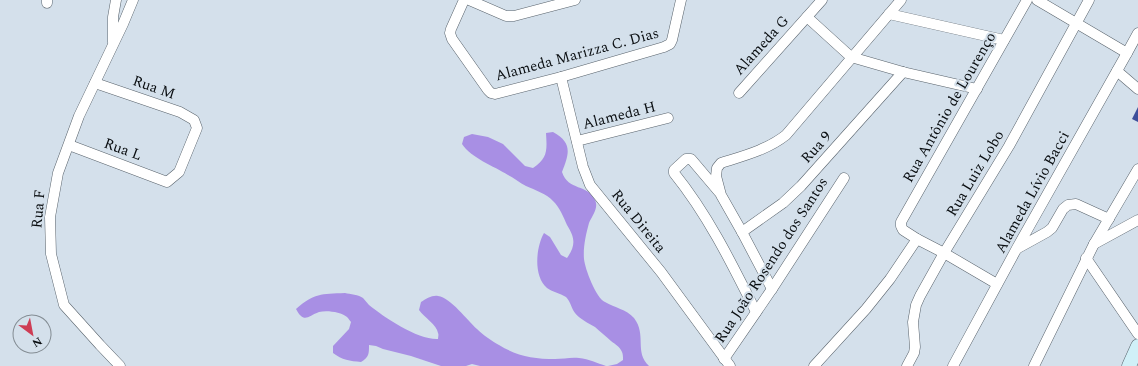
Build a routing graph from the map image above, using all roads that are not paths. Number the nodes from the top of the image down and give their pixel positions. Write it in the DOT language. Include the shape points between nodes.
graph roads {
  1 [pos="116,0"];
  2 [pos="133,0"];
  3 [pos="464,0"];
  4 [pos="469,0"];
  5 [pos="575,0"];
  6 [pos="682,0"];
  7 [pos="822,0"];
  8 [pos="901,0"];
  9 [pos="1027,0"];
  10 [pos="1037,0"];
  11 [pos="1090,0"];
  12 [pos="889,14"];
  13 [pos="807,17"];
  14 [pos="1077,23"];
  15 [pos="1138,33"];
  16 [pos="1004,40"];
  17 [pos="113,44"];
  18 [pos="1127,53"];
  19 [pos="851,57"];
  20 [pos="1117,71"];
  21 [pos="903,72"];
  22 [pos="561,77"];
  23 [pos="95,83"];
  24 [pos="1138,88"];
  25 [pos="977,89"];
  26 [pos="739,93"];
  27 [pos="668,118"];
  28 [pos="577,141"];
  29 [pos="69,145"];
  30 [pos="1138,169"];
  31 [pos="844,178"];
  32 [pos="167,182"];
  33 [pos="721,195"];
  34 [pos="1109,219"];
  35 [pos="1138,220"];
  36 [pos="742,232"];
  37 [pos="917,239"];
  38 [pos="1094,244"];
  39 [pos="1018,248"];
  40 [pos="944,253"];
  41 [pos="1086,258"];
  42 [pos="997,284"];
  43 [pos="772,289"];
  44 [pos="756,312"];
  45 [pos="1138,334"];
  46 [pos="1138,346"];
  47 [pos="727,362"];
  48 [pos="120,366"];
  49 [pos="814,366"];
  50 [pos="907,366"];
  51 [pos="953,366"];
  52 [pos="1034,366"];
  53 [pos="1129,366"];
  1 -- 17 [label="street"];
  2 -- 17 [label="street, Rua F"];
  3 -- 22 [label="street, Alameda Marizza C. Dias" via="450,33 488,90 495,94"];
  4 -- 5 [label="street" via="506,16"];
  6 -- 22 [label="street, Alameda Marizza C. Dias" via="670,44"];
  7 -- 13 [label="street, Alameda G"];
  8 -- 12 [label="street"];
  9 -- 16 [label="street, Rua Antônio de Lourenço"];
  10 -- 14 [label="street"];
  11 -- 14 [label="street, Rua Luiz Lobo"];
  12 -- 16 [label="street"];
  12 -- 19 [label="street"];
  13 -- 19 [label="street"];
  13 -- 26 [label="street, Alameda G"];
  14 -- 18 [label="street"];
  14 -- 40 [label="street, Rua Luiz Lobo" via="1009,146"];
  15 -- 18 [label="street, Alameda Lívio Bacci"];
  16 -- 25 [label="street, Rua Antônio de Lourenço"];
  17 -- 23 [label="street, Rua F"];
  18 -- 20 [label="street, Alameda Lívio Bacci"];
  19 -- 21 [label="street"];
  19 -- 33 [label="street" via="786,135 766,148 718,166 716,176"];
  20 -- 24 [label="street"];
  20 -- 39 [label="street, Alameda Lívio Bacci"];
  21 -- 25 [label="street"];
  21 -- 36 [label="street, Rua 9" via="801,186 783,203"];
  22 -- 28 [label="street, Rua Direita"];
  23 -- 29 [label="street, Rua F"];
  23 -- 32 [label="street, Rua M" via="180,112 194,120 197,128 179,172"];
  25 -- 37 [label="street, Rua Antônio de Lourenço" via="903,217 903,230"];
  27 -- 28 [label="street, Alameda H"];
  28 -- 47 [label="street, Rua Direita" via="590,185 661,272"];
  29 -- 32 [label="street, Rua L"];
  29 -- 48 [label="street, Rua F" via="58,173 50,217 52,254 64,305"];
  30 -- 34 [label="street"];
  31 -- 43 [label="street, Rua João Rosendo dos Santos"];
  33 -- 36 [label="street"];
  33 -- 44 [label="street" via="690,159 686,159 674,170 702,211"];
  34 -- 38 [label="street"];
  34 -- 39 [label="street" via="1076,204 1068,205 1052,228"];
  35 -- 38 [label="street"];
  36 -- 43 [label="street"];
  37 -- 40 [label="street"];
  37 -- 49 [label="street" via="890,279"];
  38 -- 41 [label="street"];
  39 -- 42 [label="street, Alameda Lívio Bacci"];
  40 -- 42 [label="street"];
  40 -- 50 [label="street, Rua Luiz Lobo" via="916,305 913,322 915,347"];
  41 -- 45 [label="street"];
  41 -- 52 [label="street"];
  42 -- 51 [label="street, Alameda Lívio Bacci"];
  43 -- 44 [label="street, Rua João Rosendo dos Santos"];
  44 -- 47 [label="street, Rua João Rosendo dos Santos"];
  46 -- 53 [label="main road"];
}
